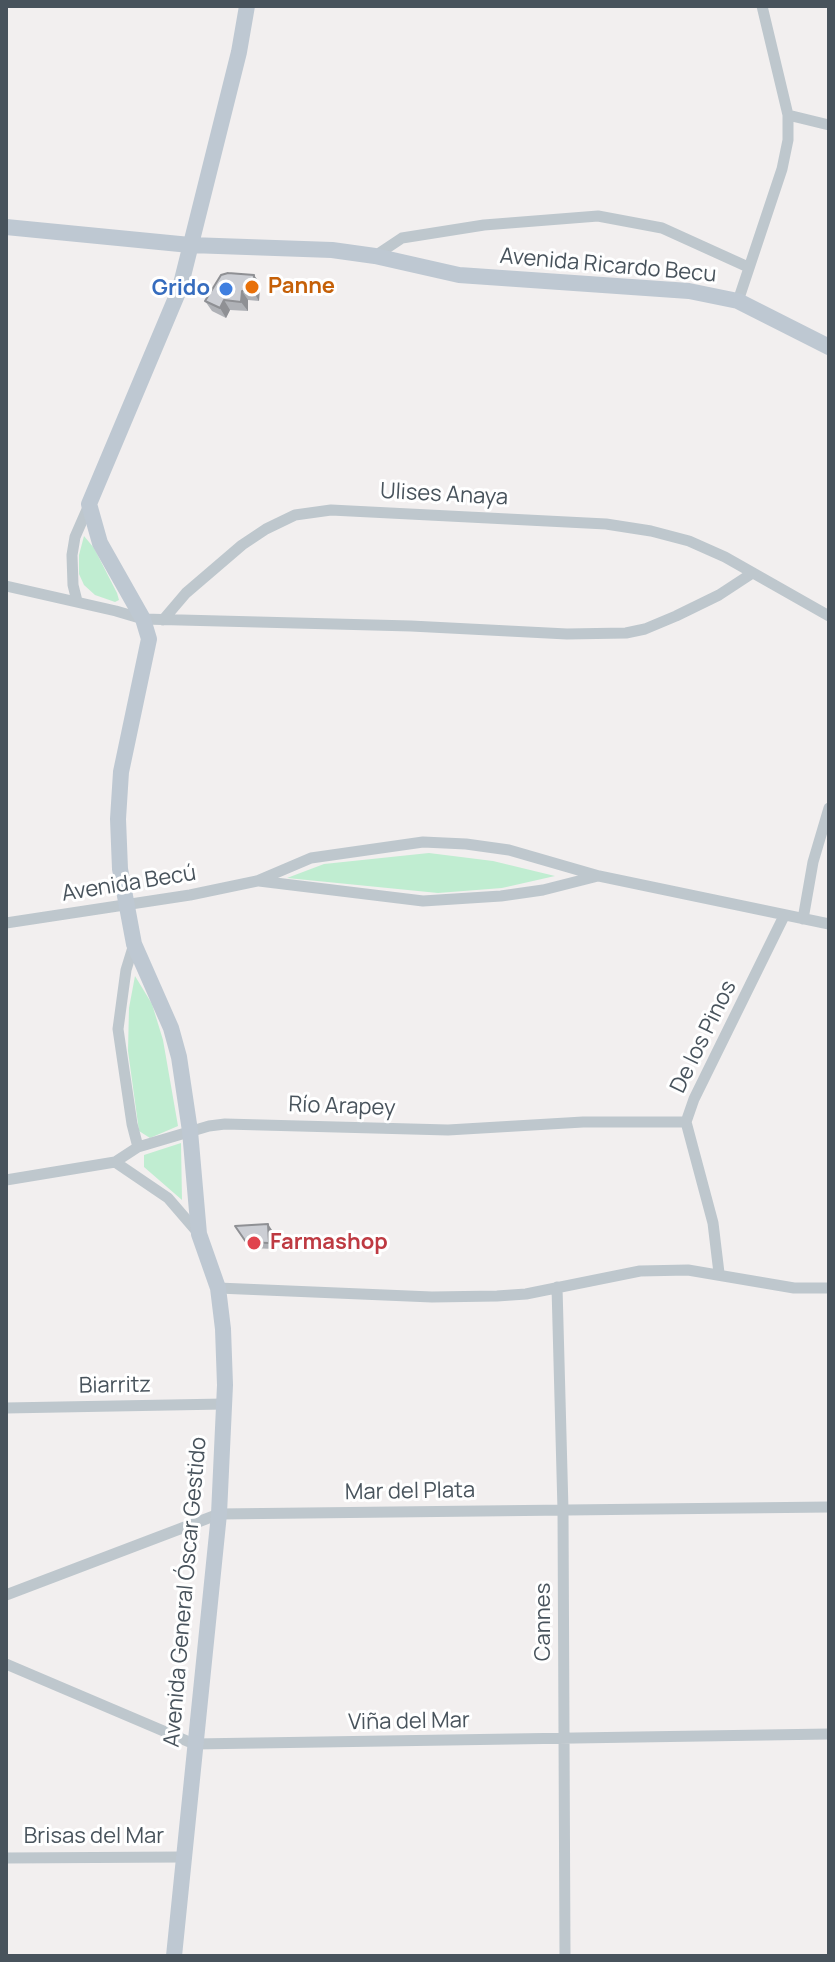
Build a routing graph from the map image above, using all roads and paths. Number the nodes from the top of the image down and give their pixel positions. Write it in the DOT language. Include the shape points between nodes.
graph roads {
  1 [pos="247,6"];
  2 [pos="762,6"];
  3 [pos="788,115"];
  4 [pos="829,125"];
  5 [pos="6,227"];
  6 [pos="190,245"];
  7 [pos="375,256"];
  8 [pos="748,267"];
  9 [pos="738,301"];
  10 [pos="829,347"];
  11 [pos="89,504"];
  12 [pos="751,574"];
  13 [pos="6,586"];
  14 [pos="77,601"];
  15 [pos="829,616"];
  16 [pos="143,619"];
  17 [pos="163,620"];
  18 [pos="829,808"];
  19 [pos="599,876"];
  20 [pos="257,881"];
  21 [pos="127,906"];
  22 [pos="784,916"];
  23 [pos="803,919"];
  24 [pos="6,923"];
  25 [pos="829,924"];
  26 [pos="134,944"];
  27 [pos="686,1122"];
  28 [pos="190,1131"];
  29 [pos="138,1147"];
  30 [pos="115,1162"];
  31 [pos="6,1180"];
  32 [pos="199,1234"];
  33 [pos="719,1273"];
  34 [pos="557,1287"];
  35 [pos="218,1288"];
  36 [pos="829,1288"];
  37 [pos="224,1404"];
  38 [pos="6,1408"];
  39 [pos="829,1507"];
  40 [pos="563,1510"];
  41 [pos="219,1514"];
  42 [pos="6,1595"];
  43 [pos="6,1664"];
  44 [pos="829,1734"];
  45 [pos="564,1740"];
  46 [pos="194,1744"];
  47 [pos="183,1857"];
  48 [pos="6,1858"];
  49 [pos="174,1956"];
  50 [pos="565,1956"];
  1 -- 6 [label="street"];
  2 -- 3 [label="street"];
  3 -- 4 [label="street"];
  3 -- 8 [label="street" via="782,169"];
  5 -- 6 [label="street, Avenida Ricardo Becu"];
  6 -- 7 [label="street, Avenida Ricardo Becu"];
  6 -- 11 [label="street" via="180,288"];
  7 -- 8 [label="street, Avenida Ricardo Becu" via="402,238 598,216 662,228"];
  7 -- 9 [label="street, Avenida Ricardo Becu" via="459,275 689,291"];
  8 -- 9 [label="street"];
  9 -- 10 [label="street, Avenida Ricardo Becu"];
  11 -- 14 [label="street" via="72,555"];
  11 -- 16 [label="street, Avenida General Óscar Gestido" via="100,543"];
  12 -- 15 [label="street, Ulises Anaya"];
  12 -- 17 [label="street" via="676,616 626,633"];
  12 -- 17 [label="street, Ulises Anaya" via="689,541 606,524 331,510 295,515 266,529 186,593"];
  13 -- 14 [label="street"];
  14 -- 16 [label="street"];
  16 -- 17 [label="street"];
  16 -- 21 [label="street, Avenida General Óscar Gestido" via="149,639 126,736 120,788 120,869"];
  18 -- 23 [label="street"];
  19 -- 20 [label="street" via="543,890 423,901"];
  19 -- 20 [label="street" via="509,850 423,842 311,858"];
  19 -- 22 [label="street"];
  20 -- 21 [label="street, Avenida Becú"];
  21 -- 24 [label="street, Avenida Becú"];
  21 -- 26 [label="street, Avenida General Óscar Gestido"];
  22 -- 23 [label="street"];
  22 -- 27 [label="street, De los Pinos"];
  23 -- 25 [label="street"];
  26 -- 28 [label="street, Avenida General Óscar Gestido" via="171,1028"];
  26 -- 29 [label="street, Avenida General Óscar Gestido" via="118,1029"];
  27 -- 28 [label="street, Río Arapey" via="448,1130 225,1124"];
  27 -- 33 [label="street, De los Pinos" via="713,1223"];
  28 -- 29 [label="street, Río Arapey"];
  28 -- 32 [label="street, Avenida General Óscar Gestido"];
  29 -- 30 [label="street, Río Arapey"];
  30 -- 31 [label="street, Río Arapey"];
  30 -- 32 [label="street, Avenida General Óscar Gestido" via="168,1198"];
  32 -- 35 [label="street, Avenida General Óscar Gestido"];
  33 -- 34 [label="street" via="640,1271"];
  33 -- 36 [label="street" via="794,1288"];
  34 -- 35 [label="street" via="526,1294 432,1297"];
  34 -- 40 [label="street, Cannes"];
  35 -- 37 [label="street, Avenida General Óscar Gestido"];
  37 -- 38 [label="street, Biarritz"];
  37 -- 41 [label="street, Avenida General Óscar Gestido"];
  39 -- 40 [label="street, Mar del Plata"];
  40 -- 41 [label="street, Mar del Plata"];
  40 -- 45 [label="street, Cannes"];
  41 -- 42 [label="street, Mar del Plata"];
  41 -- 46 [label="street, Avenida General Óscar Gestido"];
  43 -- 46 [label="street, Viña del Mar"];
  44 -- 45 [label="street, Viña del Mar"];
  45 -- 46 [label="street, Viña del Mar"];
  45 -- 50 [label="street, Cannes"];
  46 -- 47 [label="street, Avenida General Óscar Gestido"];
  47 -- 48 [label="street, Brisas del Mar"];
  47 -- 49 [label="street, Avenida General Óscar Gestido"];
}
